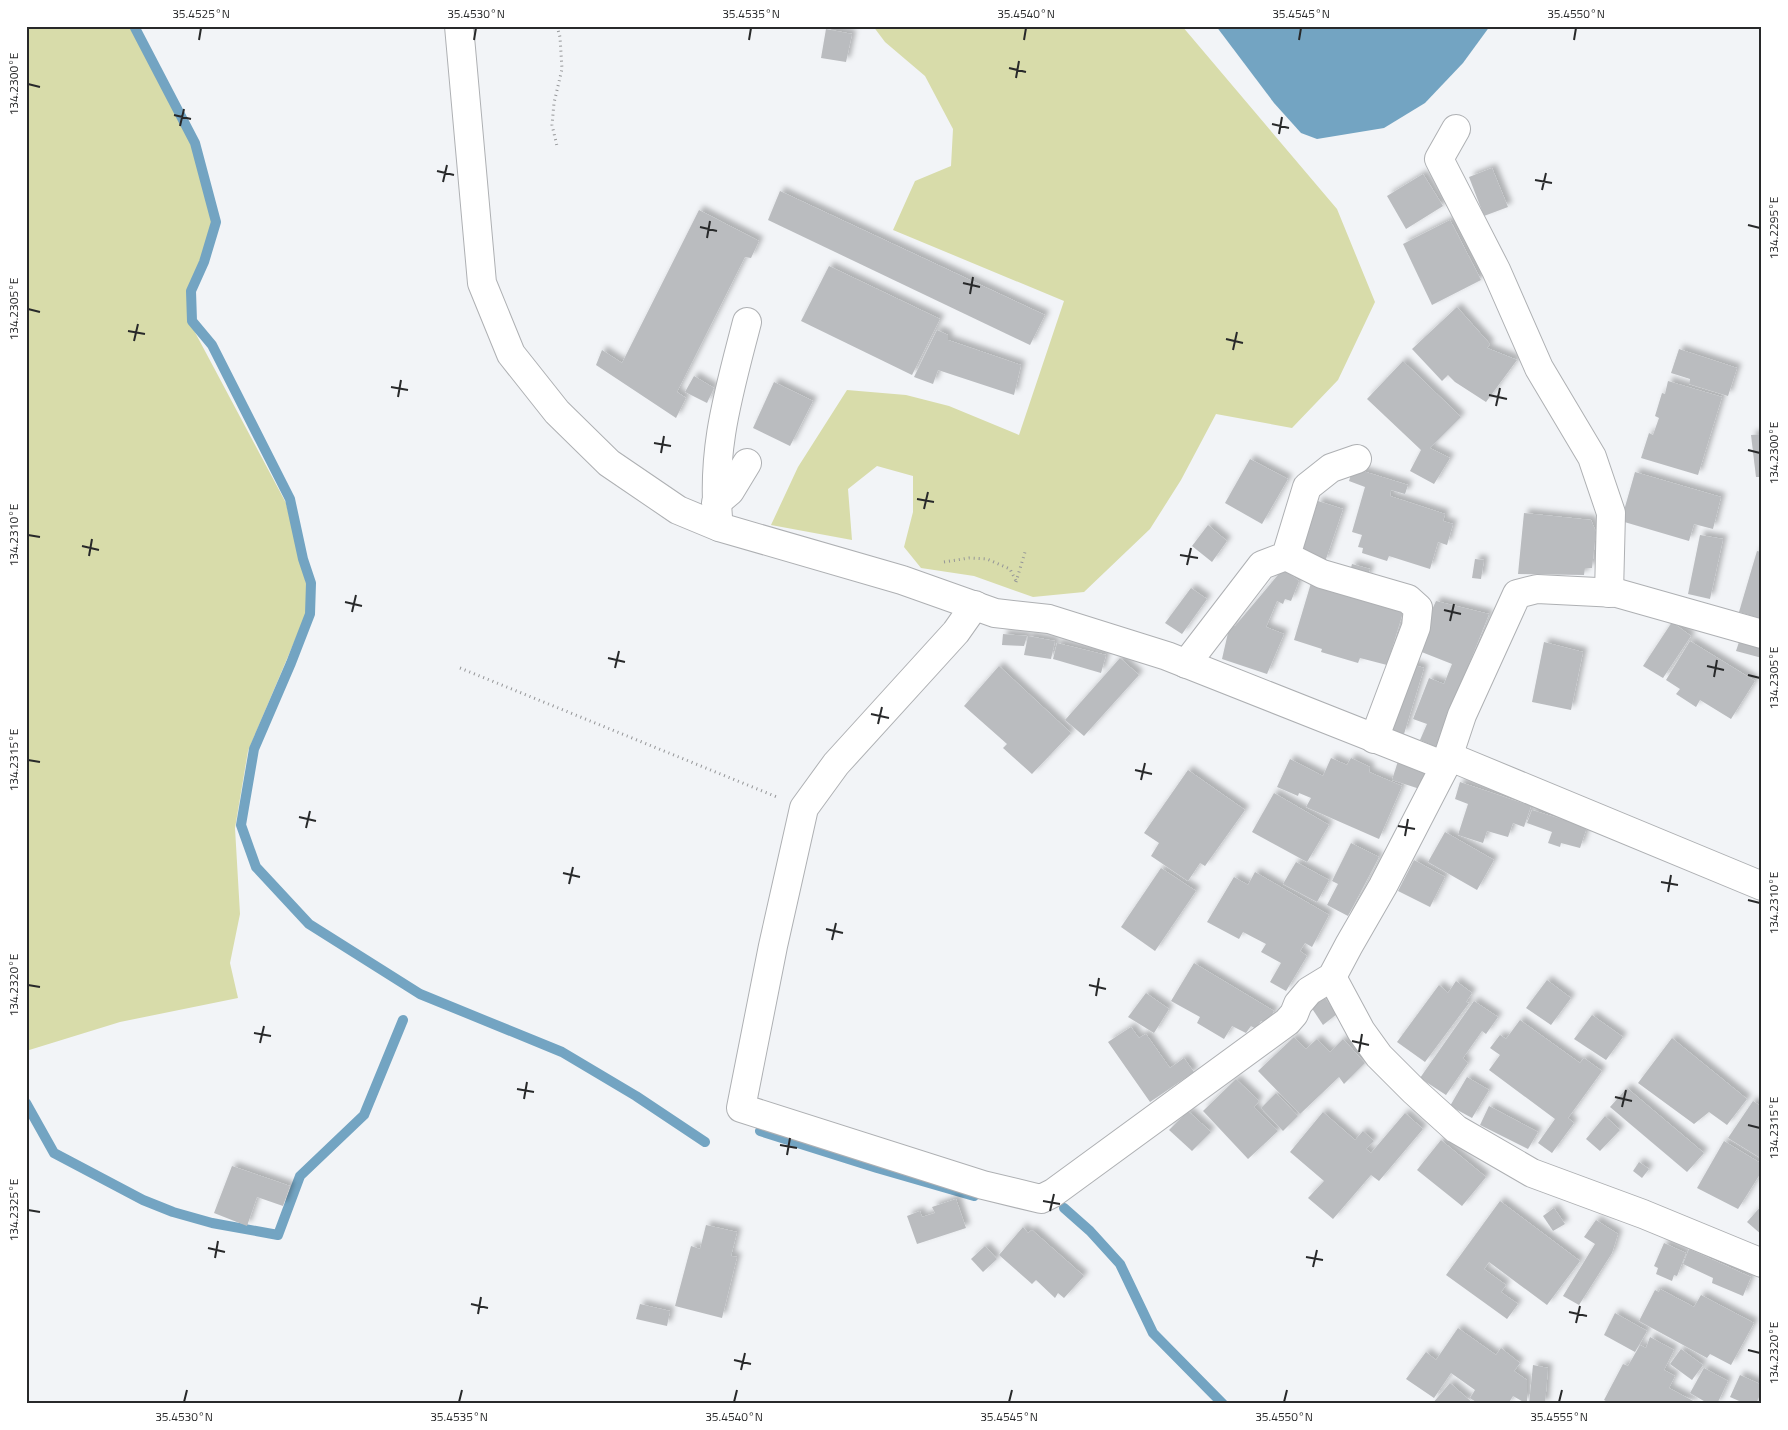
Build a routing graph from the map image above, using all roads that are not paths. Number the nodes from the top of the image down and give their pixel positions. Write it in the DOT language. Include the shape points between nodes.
graph roads {
  1 [pos="459,26"];
  2 [pos="1456,129"];
  3 [pos="747,322"];
  4 [pos="1357,459"];
  5 [pos="747,463"];
  6 [pos="718,515"];
  7 [pos="1286,556"];
  8 [pos="1609,593"];
  9 [pos="975,605"];
  10 [pos="1762,634"];
  11 [pos="1186,664"];
  12 [pos="1374,739"];
  13 [pos="1446,761"];
  14 [pos="1762,886"];
  15 [pos="1332,977"];
  16 [pos="1762,1263"];
  1 -- 6 [label="street" via="482,283 511,354 557,412 609,463 678,510"];
  2 -- 8 [label="street" via="1439,159 1496,270 1539,368 1592,457 1611,513"];
  3 -- 6 [label="street" via="725,406 716,467"];
  4 -- 7 [label="street" via="1331,468 1306,487"];
  5 -- 6 [label="street"];
  6 -- 9 [label="street"];
  7 -- 11 [label="street" via="1262,565"];
  7 -- 12 [label="street" via="1322,574 1408,599 1418,608 1416,627"];
  8 -- 10 [label="street"];
  8 -- 13 [label="street" via="1537,589 1517,594 1462,715"];
  9 -- 11 [label="street" via="995,613 1049,619"];
  9 -- 15 [label="street" via="956,632 836,764 804,808 741,1108 983,1185 1041,1199 1287,1022 1309,991"];
  11 -- 12 [label="street"];
  12 -- 13 [label="street"];
  13 -- 14 [label="street"];
  13 -- 15 [label="street"];
  15 -- 16 [label="street" via="1361,1032 1379,1056 1456,1129 1532,1173"];
}
